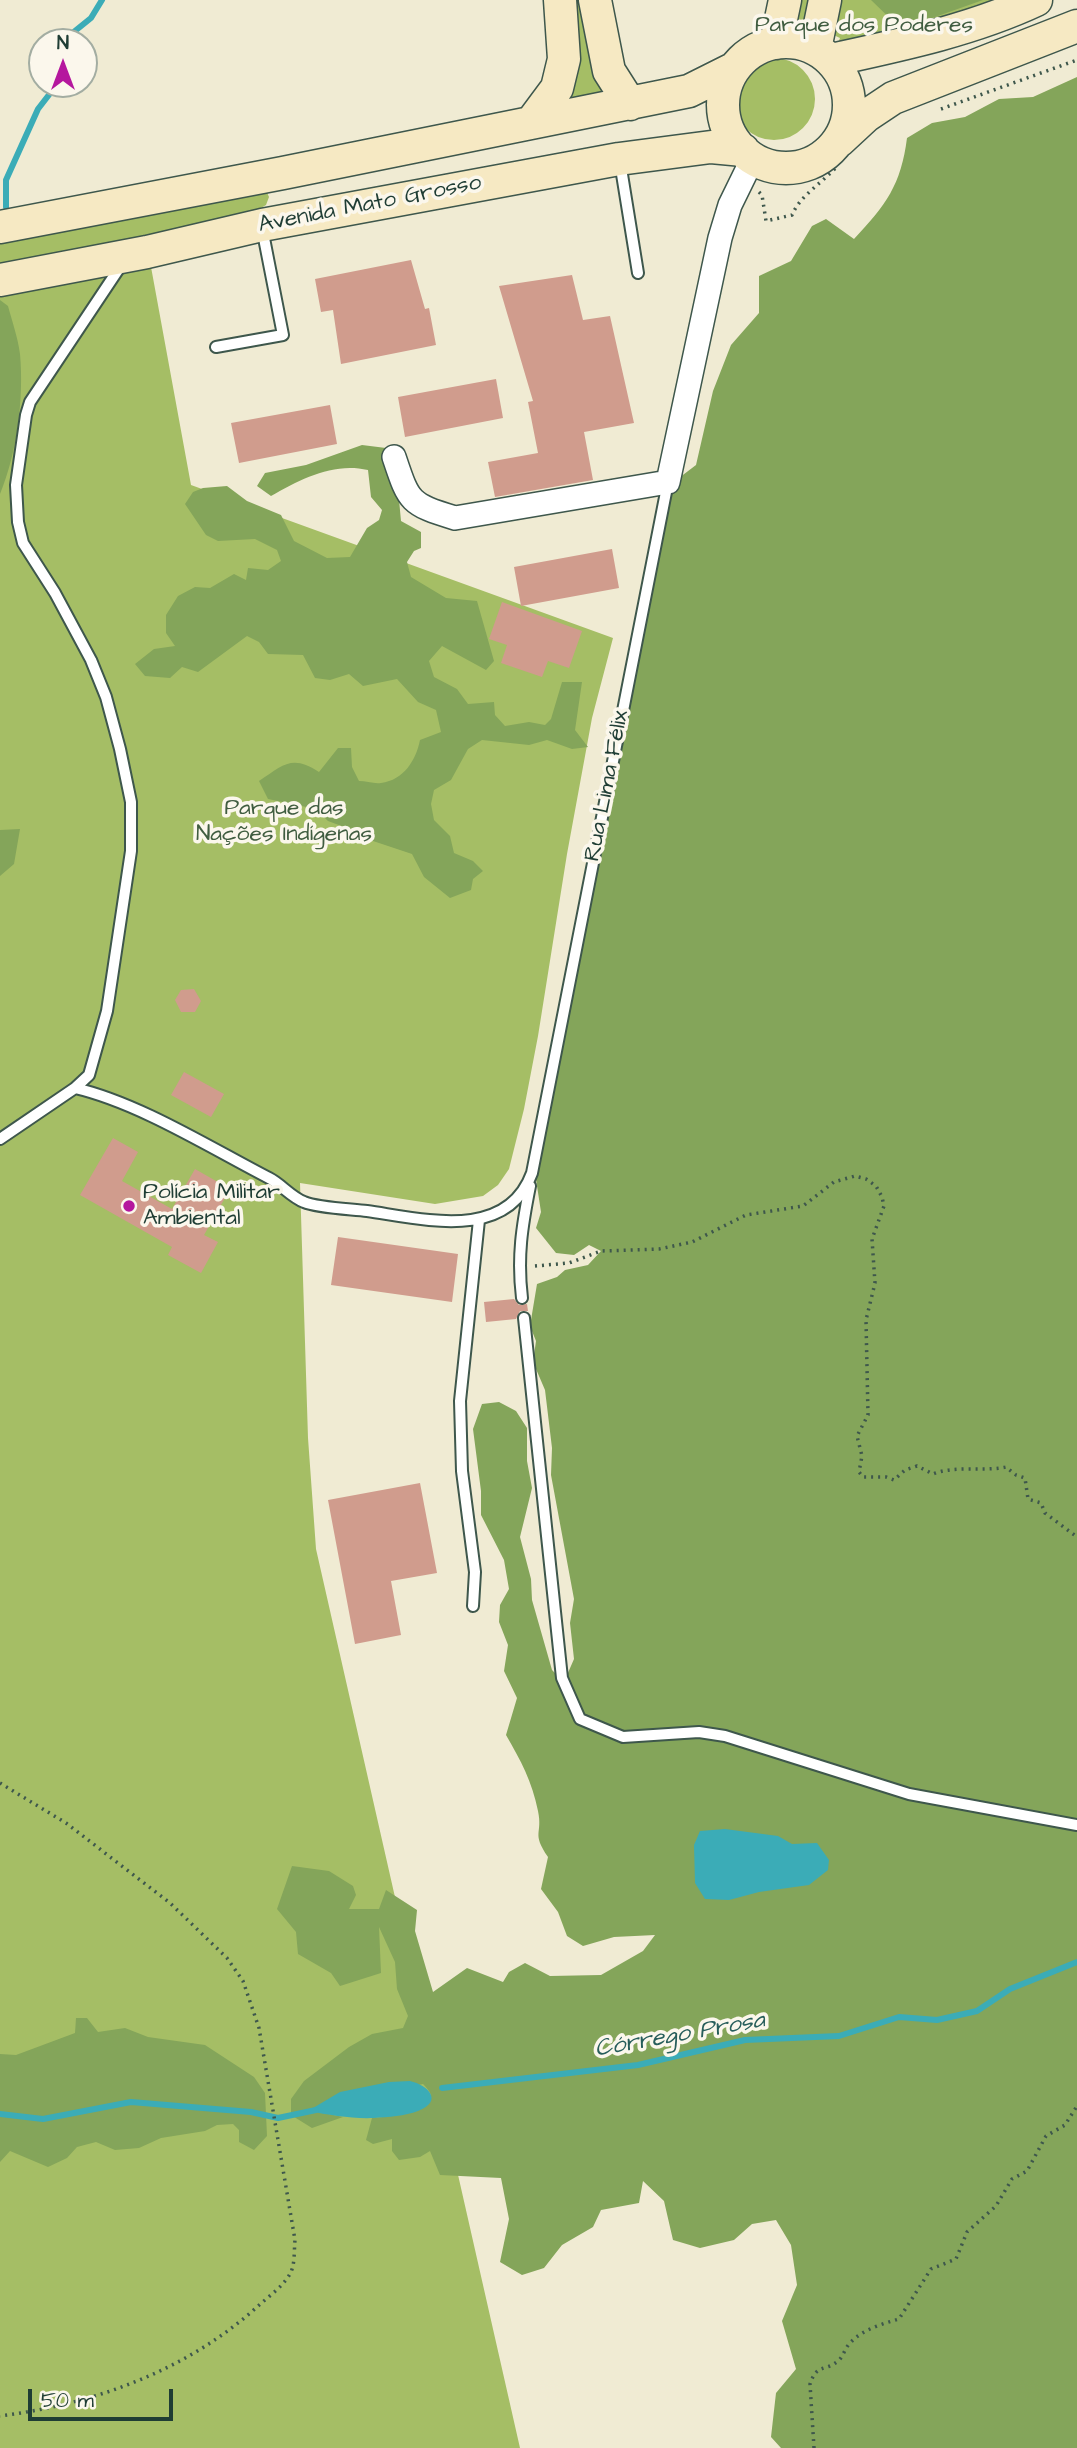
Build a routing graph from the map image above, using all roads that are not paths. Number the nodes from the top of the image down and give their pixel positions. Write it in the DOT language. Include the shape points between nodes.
graph roads {
  1 [pos="560,0"];
  2 [pos="595,0"];
  3 [pos="785,0"];
  4 [pos="825,0"];
  5 [pos="1036,0"];
  6 [pos="1077,26"];
  7 [pos="776,43"];
  8 [pos="823,55"];
  9 [pos="735,68"];
  10 [pos="630,104"];
  11 [pos="531,123"];
  12 [pos="839,153"];
  13 [pos="748,154"];
  14 [pos="619,159"];
  15 [pos="283,173"];
  16 [pos="277,222"];
  17 [pos="0,227"];
  18 [pos="127,256"];
  19 [pos="638,273"];
  20 [pos="0,280"];
  21 [pos="216,347"];
  22 [pos="394,457"];
  23 [pos="668,482"];
  24 [pos="75,1088"];
  25 [pos="0,1139"];
  26 [pos="532,1173"];
  27 [pos="479,1220"];
  28 [pos="522,1298"];
  29 [pos="524,1318"];
  30 [pos="473,1606"];
  31 [pos="1077,1825"];
  1 -- 11 [label="main road" via="564,59 557,88"];
  2 -- 10 [label="main road" via="609,71"];
  3 -- 7 [label="main road"];
  4 -- 8 [label="main road"];
  5 -- 8 [label="main road" via="915,42"];
  6 -- 12 [label="main road" via="893,98 866,116"];
  7 -- 8 [label="main road" via="796,43"];
  7 -- 9 [label="main road" via="760,48"];
  8 -- 12 [label="main road" via="842,75 848,92 849,110"];
  9 -- 10 [label="main road, Avenida Mato Grosso" via="688,91"];
  9 -- 13 [label="main road" via="727,84 724,111 732,137"];
  10 -- 11 [label="main road, Avenida Mato Grosso"];
  11 -- 15 [label="main road, Avenida Mato Grosso"];
  12 -- 13 [label="main road" via="788,168 770,166"];
  13 -- 14 [label="main road, Avenida Mato Grosso" via="711,147"];
  13 -- 23 [label="street, Rua Lima Félix" via="720,238"];
  14 -- 16 [label="main road, Avenida Mato Grosso"];
  14 -- 19 [label="lane"];
  15 -- 16 [label="main road"];
  15 -- 17 [label="main road, Avenida Mato Grosso"];
  16 -- 18 [label="main road, Avenida Mato Grosso"];
  16 -- 21 [label="lane" via="283,335"];
  18 -- 20 [label="main road, Avenida Mato Grosso"];
  18 -- 24 [label="lane" via="30,402 16,485 23,543 91,660 106,697 131,802 131,851 107,1011 89,1075"];
  22 -- 23 [label="street" via="405,492 422,508 455,518"];
  23 -- 26 [label="lane, Rua Lima Félix"];
  24 -- 25 [label="lane"];
  24 -- 27 [label="lane, Rua Lima Félix" via="123,1103 273,1180 303,1202 444,1222"];
  26 -- 27 [label="lane, Rua Lima Félix" via="508,1208"];
  26 -- 28 [label="lane" via="520,1238"];
  27 -- 30 [label="lane" via="460,1401 462,1471 475,1572"];
  29 -- 31 [label="lane" via="562,1678 580,1719 623,1737 699,1732 725,1736 909,1794"];
}
